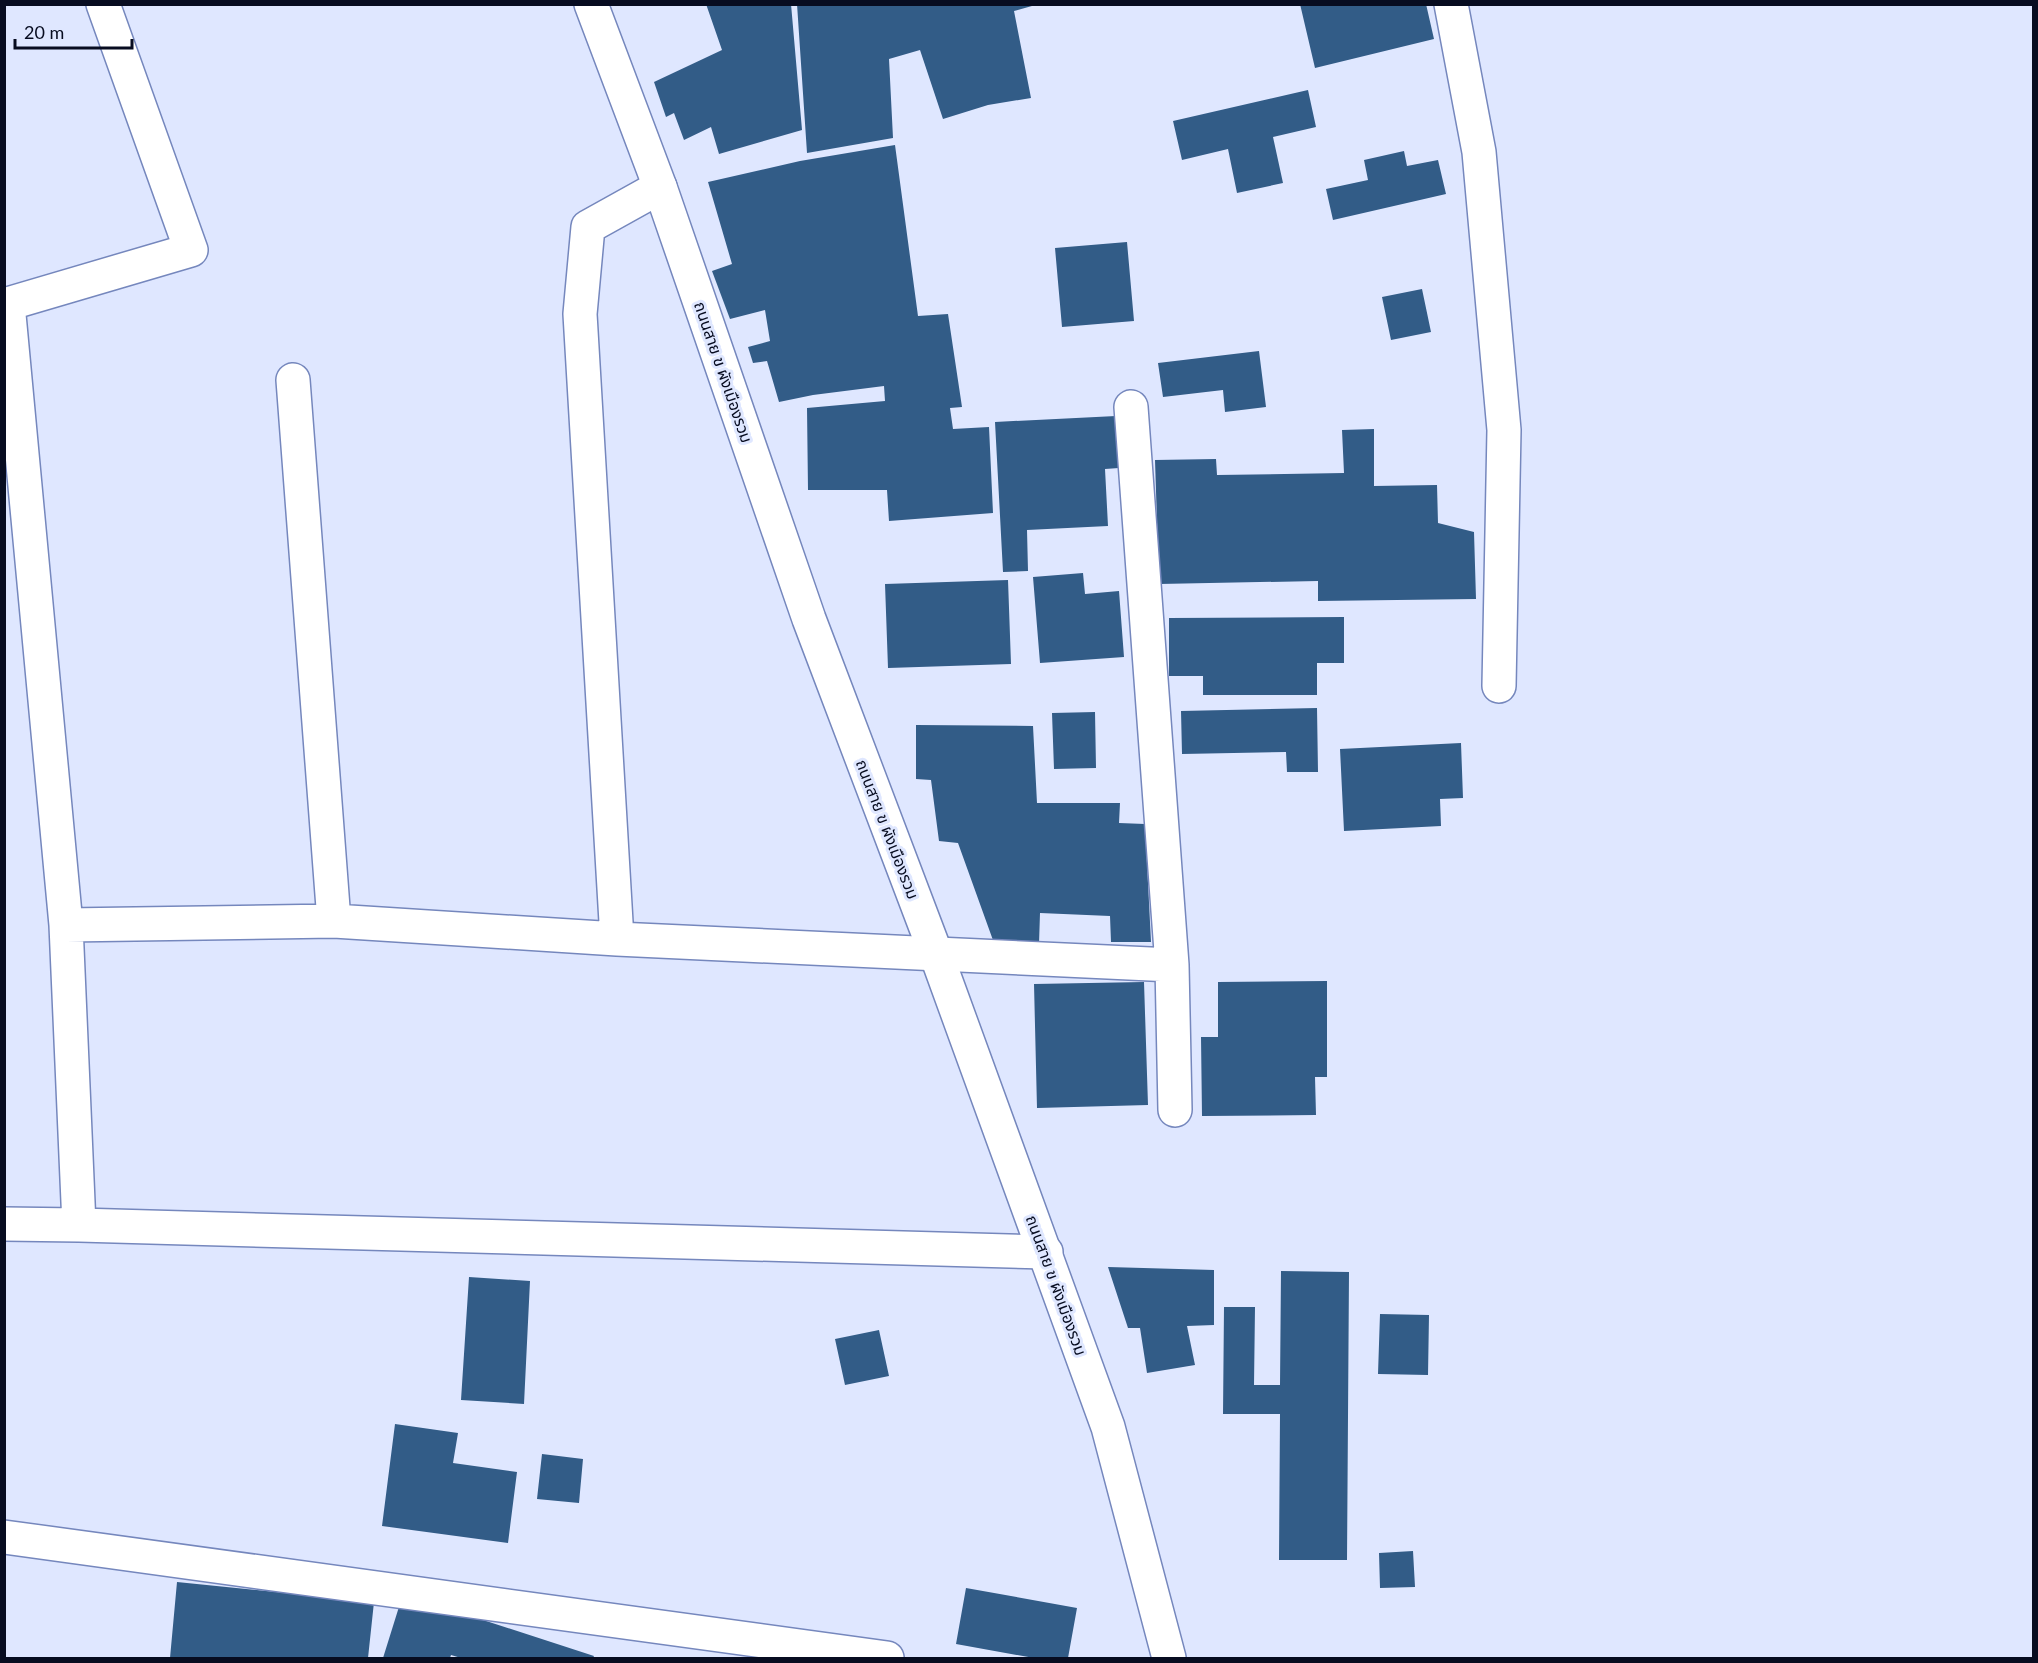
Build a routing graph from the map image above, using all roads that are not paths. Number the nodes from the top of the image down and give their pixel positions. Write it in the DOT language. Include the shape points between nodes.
graph roads {
  1 [pos="103,4"];
  2 [pos="591,4"];
  3 [pos="1451,4"];
  4 [pos="660,188"];
  5 [pos="6,305"];
  6 [pos="293,380"];
  7 [pos="1131,407"];
  8 [pos="1499,686"];
  9 [pos="334,921"];
  10 [pos="66,925"];
  11 [pos="617,939"];
  12 [pos="936,954"];
  13 [pos="1172,965"];
  14 [pos="1175,1110"];
  15 [pos="4,1224"];
  16 [pos="79,1225"];
  17 [pos="1046,1252"];
  18 [pos="4,1537"];
  19 [pos="887,1659"];
  20 [pos="1169,1659"];
  1 -- 5 [label="street" via="191,250"];
  2 -- 4 [label="street, ถนนสาย ข ผังเมืองรวม"];
  3 -- 8 [label="street" via="1479,152 1504,430"];
  4 -- 11 [label="street" via="588,227 580,314"];
  4 -- 12 [label="street, ถนนสาย ข ผังเมืองรวม" via="809,619"];
  5 -- 10 [label="street"];
  6 -- 9 [label="street"];
  7 -- 13 [label="street"];
  9 -- 10 [label="street"];
  9 -- 11 [label="street"];
  10 -- 16 [label="street"];
  11 -- 12 [label="street"];
  12 -- 13 [label="street"];
  12 -- 17 [label="street, ถนนสาย ข ผังเมืองรวม"];
  13 -- 14 [label="street"];
  15 -- 16 [label="street"];
  16 -- 17 [label="street"];
  17 -- 20 [label="street, ถนนสาย ข ผังเมืองรวม" via="1108,1426"];
  18 -- 19 [label="street"];
}
